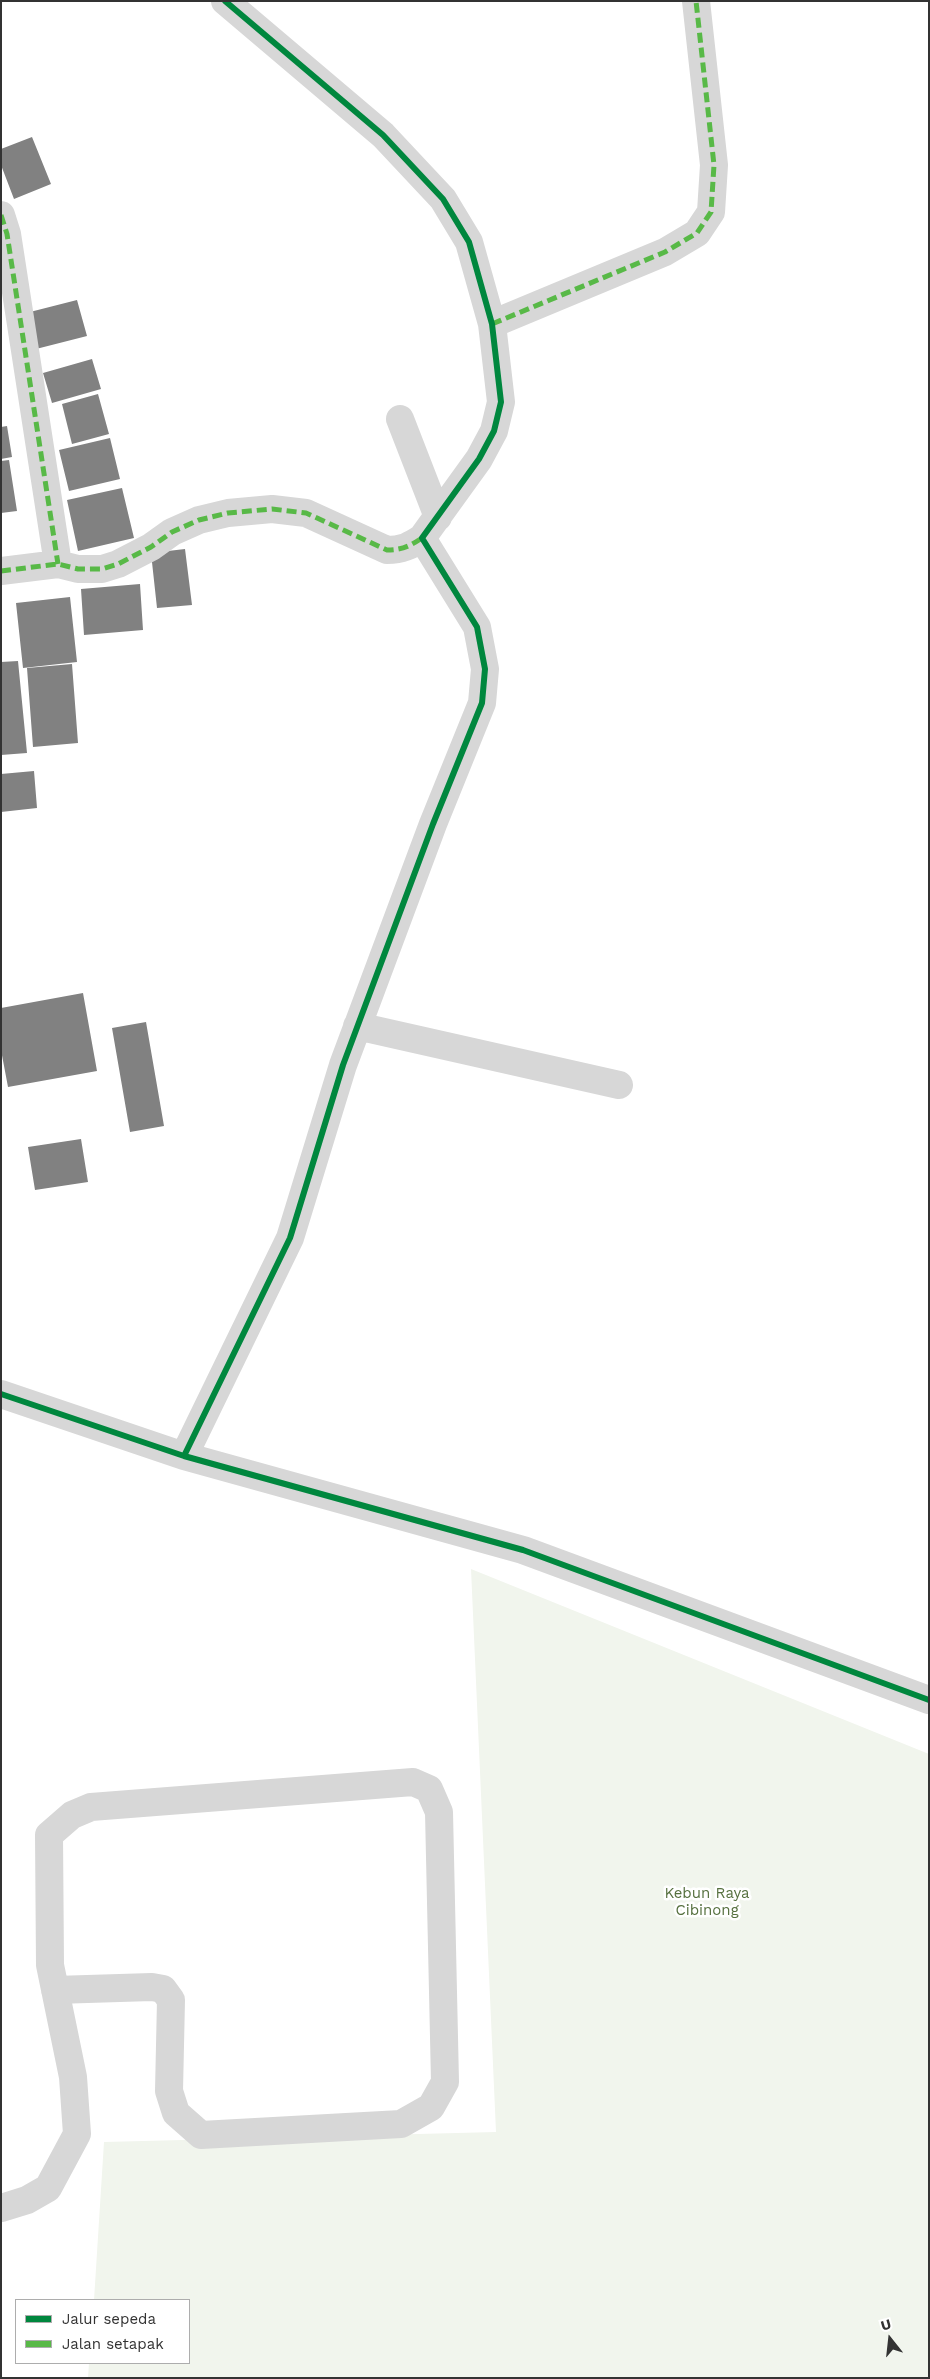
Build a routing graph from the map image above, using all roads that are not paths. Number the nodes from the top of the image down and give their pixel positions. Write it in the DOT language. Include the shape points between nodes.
graph roads {
  1 [pos="225,1"];
  2 [pos="696,1"];
  3 [pos="1,215"];
  4 [pos="492,324"];
  5 [pos="400,419"];
  6 [pos="438,517"];
  7 [pos="422,538"];
  8 [pos="58,564"];
  9 [pos="1,571"];
  10 [pos="357,1026"];
  11 [pos="619,1085"];
  12 [pos="1,1394"];
  13 [pos="184,1456"];
  14 [pos="929,1700"];
  15 [pos="55,1990"];
  16 [pos="1,2208"];
  1 -- 4 [label="street" via="383,135 443,200 469,242"];
  2 -- 4 [label="street" via="714,165 711,212 697,233 665,252"];
  3 -- 8 [label="street" via="7,234"];
  4 -- 6 [label="street" via="501,402 494,431 479,459"];
  5 -- 6 [label="street"];
  6 -- 7 [label="street"];
  7 -- 8 [label="street" via="399,550 387,550 306,513 272,509 228,513 200,520 172,532 118,564 102,569"];
  7 -- 10 [label="street" via="477,627 485,669 482,703"];
  8 -- 9 [label="street"];
  10 -- 11 [label="street"];
  10 -- 13 [label="street" via="290,1238"];
  12 -- 13 [label="street"];
  13 -- 14 [label="street" via="524,1550"];
  15 -- 15 [label="street" via="50,1965 49,1835 72,1815 91,1807 413,1782 429,1790 439,1812 445,2082 431,2107 401,2124 201,2135 176,2113 169,2091 171,2000 163,1989"];
  15 -- 16 [label="street" via="73,2077 77,2134 48,2188 27,2200"];
}
